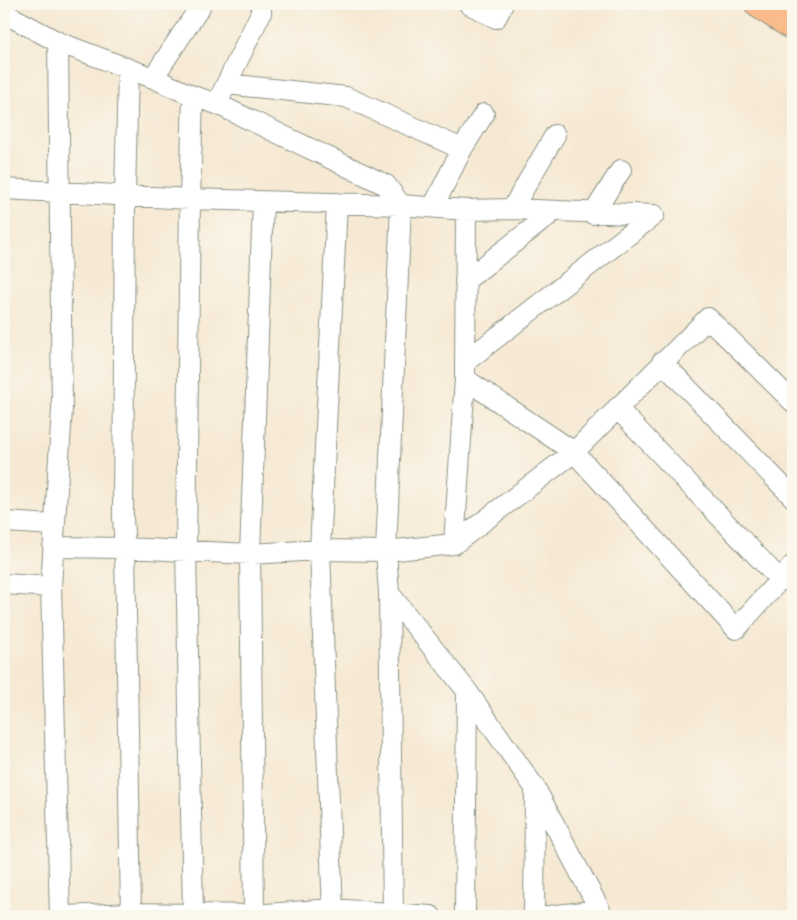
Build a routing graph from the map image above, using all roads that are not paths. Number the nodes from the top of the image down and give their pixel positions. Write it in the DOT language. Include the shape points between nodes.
graph roads {
  1 [pos="200,4"];
  2 [pos="261,4"];
  3 [pos="469,4"];
  4 [pos="503,4"];
  5 [pos="760,4"];
  6 [pos="4,13"];
  7 [pos="793,26"];
  8 [pos="58,42"];
  9 [pos="128,70"];
  10 [pos="153,78"];
  11 [pos="227,84"];
  12 [pos="193,96"];
  13 [pos="217,104"];
  14 [pos="484,114"];
  15 [pos="555,135"];
  16 [pos="462,149"];
  17 [pos="621,170"];
  18 [pos="4,189"];
  19 [pos="58,191"];
  20 [pos="125,196"];
  21 [pos="190,199"];
  22 [pos="263,202"];
  23 [pos="336,203"];
  24 [pos="401,205"];
  25 [pos="433,207"];
  26 [pos="512,209"];
  27 [pos="466,210"];
  28 [pos="553,212"];
  29 [pos="593,214"];
  30 [pos="465,281"];
  31 [pos="662,362"];
  32 [pos="465,370"];
  33 [pos="793,402"];
  34 [pos="617,408"];
  35 [pos="574,452"];
  36 [pos="793,497"];
  37 [pos="4,522"];
  38 [pos="54,525"];
  39 [pos="454,544"];
  40 [pos="53,548"];
  41 [pos="125,548"];
  42 [pos="186,550"];
  43 [pos="320,550"];
  44 [pos="386,550"];
  45 [pos="250,554"];
  46 [pos="793,565"];
  47 [pos="781,581"];
  48 [pos="4,584"];
  49 [pos="51,587"];
  50 [pos="389,593"];
  51 [pos="467,691"];
  52 [pos="535,788"];
  53 [pos="332,913"];
  54 [pos="601,913"];
  55 [pos="130,914"];
  56 [pos="193,915"];
  57 [pos="392,915"];
  58 [pos="60,916"];
  59 [pos="66,916"];
  60 [pos="254,916"];
  61 [pos="432,916"];
  62 [pos="465,916"];
  63 [pos="534,916"];
  64 [pos="549,916"];
  1 -- 10 [label="street"];
  2 -- 11 [label="street" via="261,13"];
  3 -- 4 [label="street" via="496,18"];
  5 -- 7 [label="highway"];
  6 -- 8 [label="street"];
  8 -- 9 [label="street"];
  8 -- 19 [label="street"];
  9 -- 10 [label="street"];
  9 -- 20 [label="street"];
  10 -- 12 [label="street"];
  11 -- 13 [label="street"];
  11 -- 16 [label="street" via="346,97"];
  12 -- 13 [label="street"];
  12 -- 21 [label="street"];
  13 -- 24 [label="street" via="386,185"];
  14 -- 16 [label="street"];
  15 -- 26 [label="street"];
  16 -- 25 [label="street"];
  17 -- 29 [label="street"];
  18 -- 19 [label="street"];
  19 -- 20 [label="street"];
  19 -- 38 [label="street" via="62,409"];
  20 -- 21 [label="street"];
  20 -- 41 [label="street"];
  21 -- 22 [label="street"];
  21 -- 42 [label="street"];
  22 -- 23 [label="street"];
  22 -- 45 [label="street"];
  23 -- 24 [label="street"];
  23 -- 43 [label="street"];
  24 -- 25 [label="street"];
  24 -- 44 [label="street"];
  25 -- 27 [label="street"];
  26 -- 27 [label="street"];
  26 -- 28 [label="street"];
  27 -- 30 [label="street"];
  28 -- 29 [label="street"];
  28 -- 30 [label="street"];
  29 -- 32 [label="street" via="654,215"];
  30 -- 32 [label="street"];
  31 -- 33 [label="street" via="708,318"];
  31 -- 34 [label="street"];
  31 -- 36 [label="street"];
  32 -- 35 [label="street"];
  32 -- 39 [label="street"];
  34 -- 35 [label="street"];
  34 -- 47 [label="street"];
  35 -- 39 [label="street"];
  35 -- 47 [label="street" via="736,629"];
  37 -- 38 [label="street"];
  38 -- 40 [label="street"];
  39 -- 44 [label="street"];
  40 -- 41 [label="street"];
  40 -- 49 [label="street"];
  41 -- 42 [label="street"];
  41 -- 55 [label="street"];
  42 -- 45 [label="street"];
  42 -- 56 [label="street"];
  43 -- 44 [label="street"];
  43 -- 45 [label="street"];
  43 -- 53 [label="street"];
  44 -- 50 [label="street"];
  45 -- 60 [label="street"];
  46 -- 47 [label="street"];
  48 -- 49 [label="street"];
  49 -- 58 [label="street"];
  50 -- 51 [label="street"];
  50 -- 57 [label="street"];
  51 -- 52 [label="street"];
  51 -- 62 [label="street"];
  52 -- 54 [label="street"];
  52 -- 63 [label="street"];
  53 -- 57 [label="street"];
  53 -- 60 [label="street"];
  54 -- 64 [label="street"];
  55 -- 56 [label="street"];
  55 -- 59 [label="street"];
  56 -- 60 [label="street"];
  57 -- 61 [label="street"];
}
